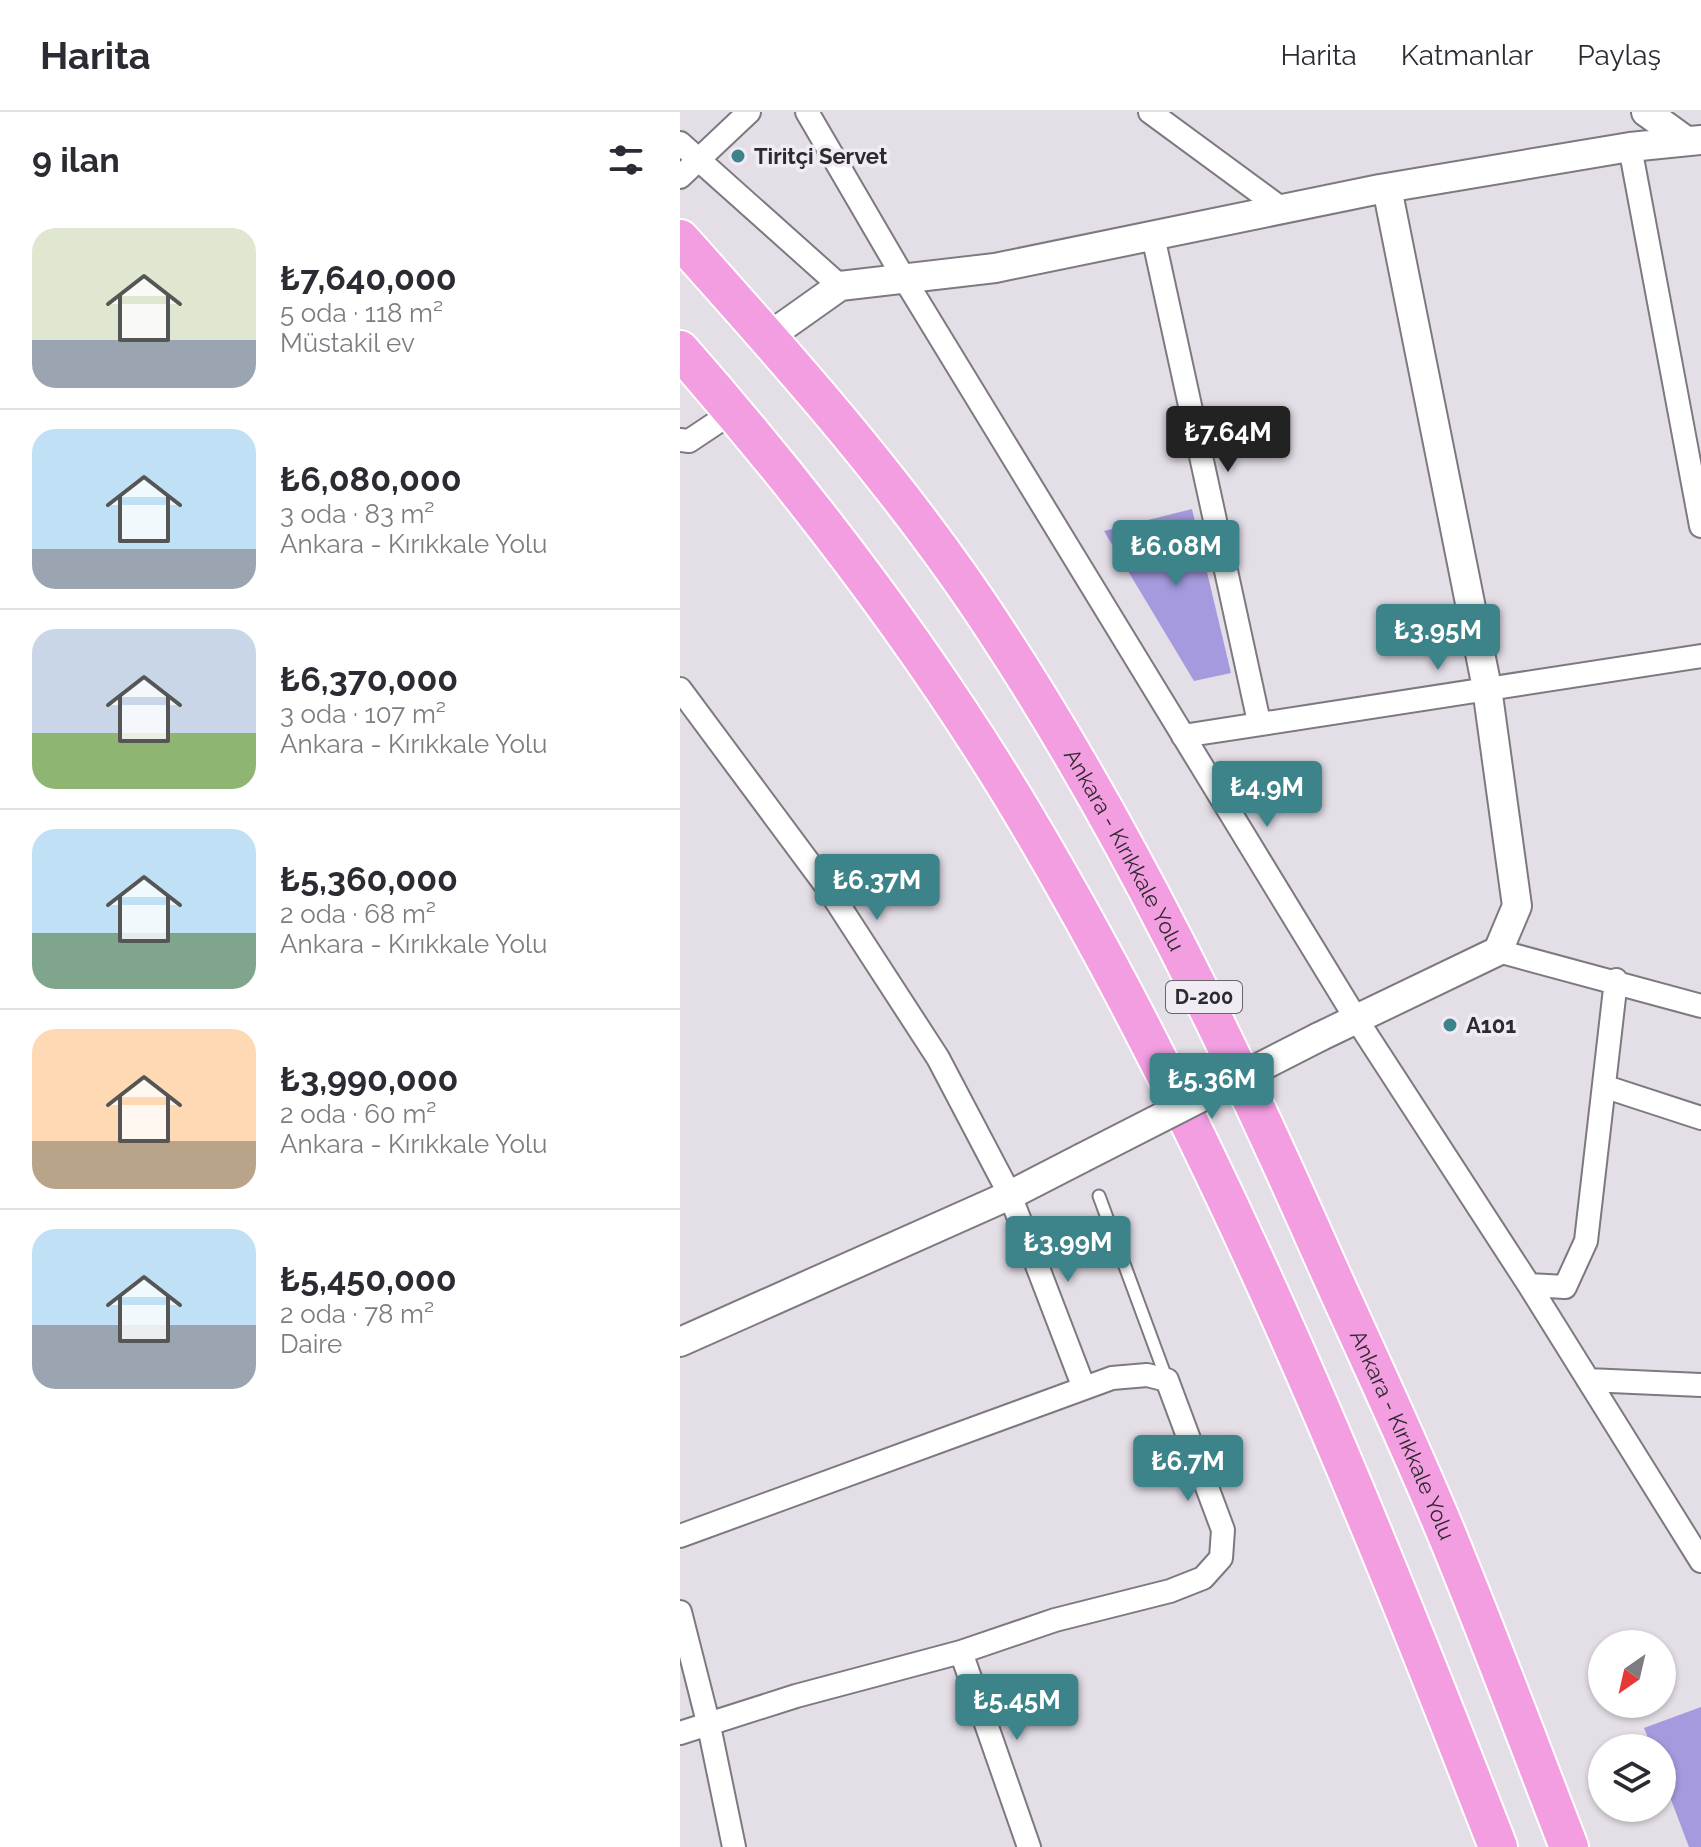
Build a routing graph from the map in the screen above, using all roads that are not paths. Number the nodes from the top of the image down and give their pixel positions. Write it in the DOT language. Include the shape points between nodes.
graph roads {
  1 [pos="749,112"];
  2 [pos="807,112"];
  3 [pos="1150,112"];
  4 [pos="1646,112"];
  5 [pos="1693,140"];
  6 [pos="680,143"];
  7 [pos="1630,147"];
  8 [pos="697,159"];
  9 [pos="680,177"];
  10 [pos="1387,188"];
  11 [pos="1282,209"];
  12 [pos="1153,236"];
  13 [pos="680,239"];
  14 [pos="905,280"];
  15 [pos="840,286"];
  16 [pos="768,337"];
  17 [pos="680,350"];
  18 [pos="734,411"];
  19 [pos="685,441"];
  20 [pos="680,462"];
  21 [pos="1701,526"];
  22 [pos="1701,656"];
  23 [pos="1487,688"];
  24 [pos="680,689"];
  25 [pos="1259,722"];
  26 [pos="1183,736"];
  27 [pos="1498,951"];
  28 [pos="1616,980"];
  29 [pos="1701,1006"];
  30 [pos="1355,1017"];
  31 [pos="1606,1087"];
  32 [pos="1701,1118"];
  33 [pos="1010,1195"];
  34 [pos="1099,1196"];
  35 [pos="1529,1285"];
  36 [pos="680,1342"];
  37 [pos="1167,1380"];
  38 [pos="1588,1380"];
  39 [pos="1701,1385"];
  40 [pos="1084,1388"];
  41 [pos="680,1536"];
  42 [pos="1701,1561"];
  43 [pos="680,1612"];
  44 [pos="961,1652"];
  45 [pos="709,1726"];
  46 [pos="680,1733"];
  47 [pos="734,1847"];
  48 [pos="1029,1847"];
  49 [pos="1498,1847"];
  50 [pos="1569,1847"];
  1 -- 8 [label="street"];
  2 -- 14 [label="street"];
  3 -- 11 [label="street"];
  4 -- 5 [label="street"];
  5 -- 7 [label="street"];
  6 -- 8 [label="street"];
  7 -- 10 [label="street"];
  7 -- 21 [label="street"];
  8 -- 9 [label="street"];
  8 -- 15 [label="street"];
  10 -- 11 [label="street"];
  10 -- 23 [label="street"];
  11 -- 12 [label="street"];
  12 -- 14 [label="street"];
  12 -- 25 [label="street"];
  13 -- 16 [label="highway, Ankara - Kırıkkale Yolu / D-200"];
  14 -- 15 [label="street"];
  14 -- 26 [label="street"];
  15 -- 16 [label="street"];
  16 -- 50 [label="highway, Ankara - Kırıkkale Yolu / D-200" via="922,526 1001,637 1119,835 1218,1022 1453,1548"];
  17 -- 18 [label="highway, D-200"];
  18 -- 19 [label="street"];
  18 -- 49 [label="highway, D-200" via="875,592 966,725 1057,873 1153,1049 1386,1561"];
  19 -- 20 [label="street"];
  22 -- 23 [label="street"];
  23 -- 25 [label="street"];
  23 -- 27 [label="street" via="1517,906"];
  24 -- 33 [label="street" via="827,887 938,1058"];
  25 -- 26 [label="street"];
  26 -- 30 [label="street"];
  27 -- 28 [label="street"];
  27 -- 30 [label="street"];
  28 -- 29 [label="street"];
  28 -- 31 [label="street"];
  30 -- 33 [label="street, bridge"];
  30 -- 35 [label="street"];
  31 -- 32 [label="street"];
  31 -- 35 [label="street" via="1586,1241 1565,1287"];
  33 -- 36 [label="street"];
  33 -- 40 [label="street"];
  34 -- 37 [label="lane"];
  35 -- 38 [label="street"];
  37 -- 40 [label="street" via="1147,1375 1112,1378"];
  37 -- 44 [label="street" via="1223,1530 1221,1558 1203,1578 1170,1591 1055,1620"];
  38 -- 39 [label="street"];
  38 -- 42 [label="street"];
  40 -- 41 [label="street"];
  43 -- 45 [label="street"];
  44 -- 45 [label="street" via="796,1696"];
  44 -- 48 [label="street"];
  45 -- 46 [label="street"];
  45 -- 47 [label="street"];
}
